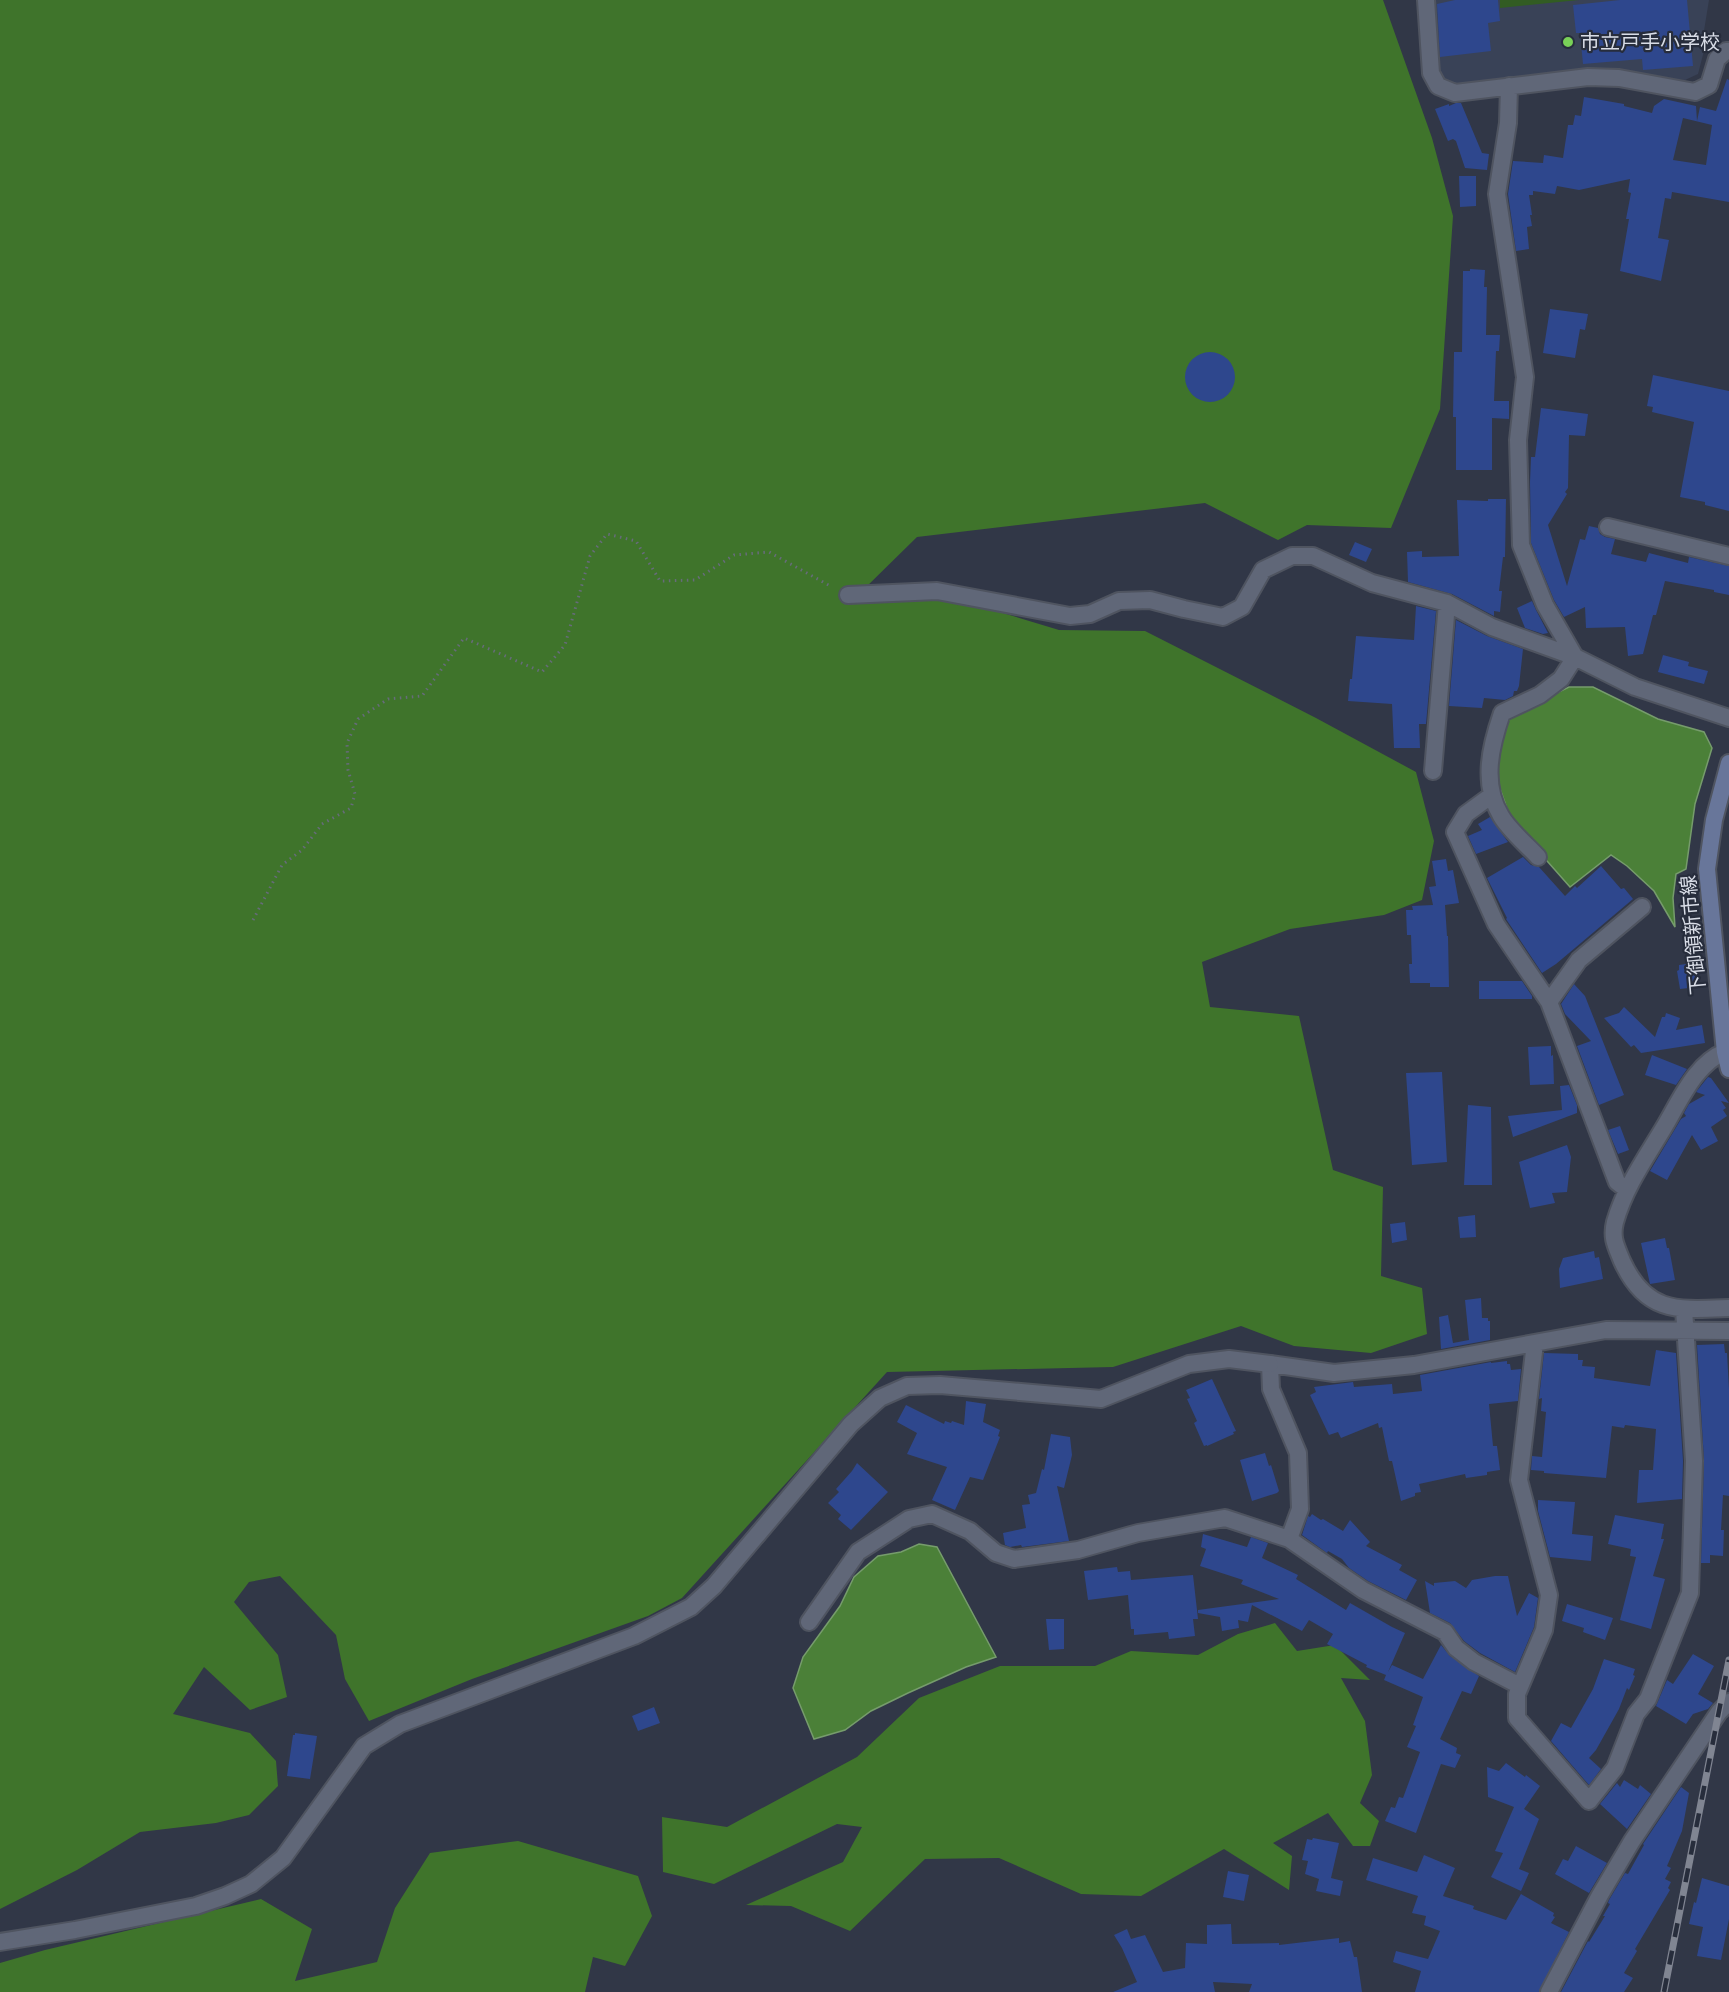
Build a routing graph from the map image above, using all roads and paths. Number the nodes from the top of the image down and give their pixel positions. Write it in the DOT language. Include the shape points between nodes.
graph roads {
  1 [pos="1426,0"];
  2 [pos="1729,51"];
  3 [pos="1509,86"];
  4 [pos="1608,526"];
  5 [pos="1729,556"];
  6 [pos="848,595"];
  7 [pos="1447,603"];
  8 [pos="1575,657"];
  9 [pos="1729,718"];
  10 [pos="1729,763"];
  11 [pos="1433,771"];
  12 [pos="1492,795"];
  13 [pos="1538,857"];
  14 [pos="1642,907"];
  15 [pos="253,920"];
  16 [pos="1549,1002"];
  17 [pos="1725,1052"];
  18 [pos="1729,1069"];
  19 [pos="1626,1189"];
  20 [pos="1729,1308"];
  21 [pos="1684,1310"];
  22 [pos="1686,1331"];
  23 [pos="1729,1331"];
  24 [pos="1535,1343"];
  25 [pos="1270,1364"];
  26 [pos="1289,1539"];
  27 [pos="809,1622"];
  28 [pos="1521,1686"];
  29 [pos="1729,1702"];
  30 [pos="0,1942"];
  31 [pos="1549,1992"];
  1 -- 3 [label="street" via="1431,73 1438,86 1455,93"];
  2 -- 3 [label="street" via="1717,59 1709,85 1695,92 1598,77"];
  3 -- 8 [label="street" via="1508,123 1497,194 1525,377 1518,440 1521,545 1545,605"];
  4 -- 5 [label="street"];
  6 -- 7 [label="street" via="937,591 1070,616 1090,614 1119,601 1150,600 1223,617 1242,608 1263,570 1292,556 1313,556 1372,584"];
  6 -- 15 [label="path" via="769,552 734,555 695,580 660,581 636,541 607,534 591,556 565,645 542,672 464,638 422,696 388,699 358,719 347,743 348,770 355,794 351,808 322,824 302,850 282,865"];
  7 -- 8 [label="street" via="1492,627"];
  7 -- 11 [label="street"];
  8 -- 9 [label="street" via="1635,687"];
  8 -- 12 [label="street" via="1561,679 1547,690 1503,713 1492,741"];
  10 -- 17 [label="main road, 下御領新市線" via="1714,820 1707,869"];
  12 -- 13 [label="street" via="1501,816"];
  12 -- 16 [label="street" via="1466,814 1455,832 1496,924"];
  14 -- 16 [label="street" via="1579,960"];
  16 -- 19 [label="street" via="1617,1182"];
  17 -- 18 [label="main road, 下御領新市線"];
  17 -- 19 [label="street" via="1714,1056 1695,1077"];
  19 -- 21 [label="street" via="1613,1240 1627,1271 1637,1287 1656,1303"];
  20 -- 21 [label="street"];
  21 -- 22 [label="street"];
  22 -- 23 [label="street"];
  22 -- 24 [label="street" via="1606,1330"];
  22 -- 28 [label="street" via="1694,1461 1689,1593 1648,1699 1636,1714 1615,1768 1589,1801 1517,1718"];
  24 -- 25 [label="street" via="1414,1365 1334,1372"];
  24 -- 28 [label="street" via="1519,1480 1549,1595 1544,1630"];
  25 -- 26 [label="street" via="1271,1389 1298,1453 1300,1509"];
  25 -- 30 [label="street" via="1229,1359 1189,1364 1101,1399 940,1385 907,1386 880,1398 851,1424 714,1586 691,1607 634,1636 400,1724 364,1746 283,1858 251,1884 196,1906"];
  26 -- 27 [label="street" via="1225,1518 1138,1533 1078,1550 1014,1559 996,1553 970,1531 932,1514 909,1519 858,1552"];
  26 -- 28 [label="street" via="1363,1590 1445,1632 1456,1648 1474,1662"];
  29 -- 31 [label="street" via="1632,1840"];
}
